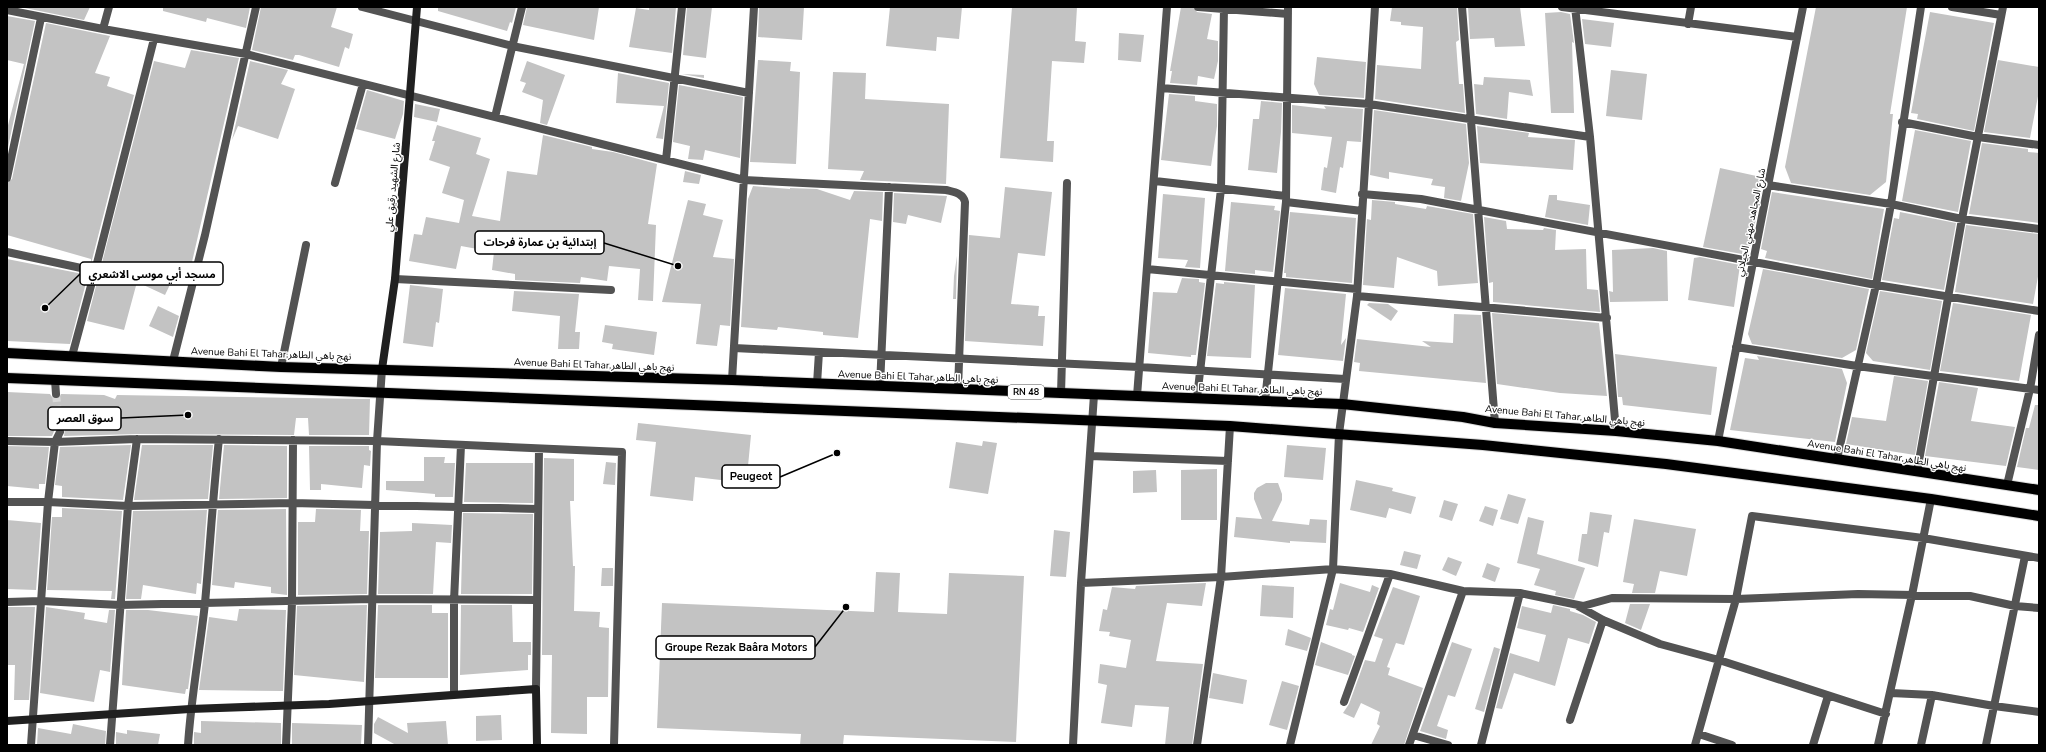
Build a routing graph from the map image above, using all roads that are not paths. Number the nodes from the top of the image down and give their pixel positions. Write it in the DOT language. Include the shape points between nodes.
graph roads {
  1 [pos="109,7"];
  2 [pos="256,7"];
  3 [pos="362,7"];
  4 [pos="417,7"];
  5 [pos="522,7"];
  6 [pos="682,7"];
  7 [pos="754,7"];
  8 [pos="1167,7"];
  9 [pos="1198,7"];
  10 [pos="1375,7"];
  11 [pos="1462,7"];
  12 [pos="1562,7"];
  13 [pos="1691,7"];
  14 [pos="1803,7"];
  15 [pos="1920,7"];
  16 [pos="1952,7"];
  17 [pos="1224,8"];
  18 [pos="1575,8"];
  19 [pos="7,10"];
  20 [pos="1288,10"];
  21 [pos="2002,11"];
  22 [pos="41,18"];
  23 [pos="416,22"];
  24 [pos="1688,24"];
  25 [pos="103,30"];
  26 [pos="1797,37"];
  27 [pos="154,39"];
  28 [pos="512,46"];
  29 [pos="246,54"];
  30 [pos="674,78"];
  31 [pos="362,84"];
  32 [pos="1161,88"];
  33 [pos="749,92"];
  34 [pos="1222,92"];
  35 [pos="409,96"];
  36 [pos="1288,96"];
  37 [pos="1369,104"];
  38 [pos="495,117"];
  39 [pos="1472,119"];
  40 [pos="1902,122"];
  41 [pos="1978,136"];
  42 [pos="1590,137"];
  43 [pos="2039,145"];
  44 [pos="666,160"];
  45 [pos="7,178"];
  46 [pos="744,180"];
  47 [pos="1155,181"];
  48 [pos="335,183"];
  49 [pos="1067,183"];
  50 [pos="1768,185"];
  51 [pos="889,187"];
  52 [pos="1221,189"];
  53 [pos="1362,194"];
  54 [pos="1286,199"];
  55 [pos="1891,204"];
  56 [pos="1479,209"];
  57 [pos="1362,211"];
  58 [pos="1962,218"];
  59 [pos="2039,229"];
  60 [pos="1599,233"];
  61 [pos="306,245"];
  62 [pos="7,252"];
  63 [pos="1752,262"];
  64 [pos="1147,269"];
  65 [pos="96,271"];
  66 [pos="1210,274"];
  67 [pos="395,279"];
  68 [pos="1276,282"];
  69 [pos="1876,285"];
  70 [pos="611,290"];
  71 [pos="1357,293"];
  72 [pos="1948,297"];
  73 [pos="1485,308"];
  74 [pos="2039,311"];
  75 [pos="1607,318"];
  76 [pos="2039,335"];
  77 [pos="1736,346"];
  78 [pos="734,348"];
  79 [pos="819,352"];
  80 [pos="7,353"];
  81 [pos="882,354"];
  82 [pos="72,356"];
  83 [pos="960,358"];
  84 [pos="173,361"];
  85 [pos="1062,363"];
  86 [pos="1139,366"];
  87 [pos="1857,366"];
  88 [pos="281,367"];
  89 [pos="382,369"];
  90 [pos="1200,370"];
  91 [pos="1267,374"];
  92 [pos="1936,376"];
  93 [pos="7,378"];
  94 [pos="1345,379"];
  95 [pos="55,380"];
  96 [pos="732,380"];
  97 [pos="817,384"];
  98 [pos="880,386"];
  99 [pos="958,389"];
  100 [pos="2035,390"];
  101 [pos="380,393"];
  102 [pos="56,394"];
  103 [pos="1061,394"];
  104 [pos="1094,395"];
  105 [pos="1137,396"];
  106 [pos="1197,398"];
  107 [pos="1265,401"];
  108 [pos="1342,404"];
  109 [pos="1091,420"];
  110 [pos="1495,423"];
  111 [pos="1230,426"];
  112 [pos="1616,431"];
  113 [pos="60,432"];
  114 [pos="1339,434"];
  115 [pos="137,439"];
  116 [pos="219,439"];
  117 [pos="293,440"];
  118 [pos="7,441"];
  119 [pos="377,441"];
  120 [pos="1718,441"];
  121 [pos="55,442"];
  122 [pos="461,445"];
  123 [pos="539,449"];
  124 [pos="1090,456"];
  125 [pos="1837,460"];
  126 [pos="1228,461"];
  127 [pos="1917,472"];
  128 [pos="2007,485"];
  129 [pos="2039,490"];
  130 [pos="1931,499"];
  131 [pos="7,502"];
  132 [pos="48,502"];
  133 [pos="292,503"];
  134 [pos="212,504"];
  135 [pos="128,506"];
  136 [pos="375,506"];
  137 [pos="458,507"];
  138 [pos="538,509"];
  139 [pos="2039,516"];
  140 [pos="1923,538"];
  141 [pos="2025,556"];
  142 [pos="2039,558"];
  143 [pos="1333,569"];
  144 [pos="1390,574"];
  145 [pos="1221,577"];
  146 [pos="1081,583"];
  147 [pos="1464,591"];
  148 [pos="1520,593"];
  149 [pos="1912,595"];
  150 [pos="372,599"];
  151 [pos="1736,599"];
  152 [pos="454,600"];
  153 [pos="536,600"];
  154 [pos="7,602"];
  155 [pos="41,602"];
  156 [pos="292,602"];
  157 [pos="205,603"];
  158 [pos="1573,603"];
  159 [pos="120,605"];
  160 [pos="2015,606"];
  161 [pos="2039,608"];
  162 [pos="1603,620"];
  163 [pos="1719,660"];
  164 [pos="536,689"];
  165 [pos="1891,693"];
  166 [pos="454,694"];
  167 [pos="1932,695"];
  168 [pos="1828,696"];
  169 [pos="370,701"];
  170 [pos="1344,702"];
  171 [pos="288,706"];
  172 [pos="1994,706"];
  173 [pos="190,709"];
  174 [pos="2039,712"];
  175 [pos="113,714"];
  176 [pos="1886,714"];
  177 [pos="33,719"];
  178 [pos="1570,720"];
  179 [pos="7,721"];
  180 [pos="1699,734"];
  181 [pos="1413,735"];
  182 [pos="31,745"];
  183 [pos="110,745"];
  184 [pos="188,745"];
  185 [pos="286,745"];
  186 [pos="368,745"];
  187 [pos="537,745"];
  188 [pos="614,745"];
  189 [pos="1073,745"];
  190 [pos="1197,745"];
  191 [pos="1290,745"];
  192 [pos="1409,745"];
  193 [pos="1448,745"];
  194 [pos="1481,745"];
  195 [pos="1695,745"];
  196 [pos="1732,745"];
  197 [pos="1813,745"];
  198 [pos="1878,745"];
  199 [pos="1921,745"];
  200 [pos="1986,745"];
  1 -- 25 [label="street"];
  2 -- 29 [label="street"];
  3 -- 23 [label="street"];
  4 -- 23 [label="street, شارع الشهيد رقيق علي"];
  5 -- 28 [label="street"];
  6 -- 30 [label="street"];
  7 -- 33 [label="street"];
  8 -- 32 [label="street"];
  9 -- 17 [label="street"];
  10 -- 37 [label="street"];
  11 -- 39 [label="street"];
  12 -- 18 [label="street"];
  13 -- 24 [label="street"];
  14 -- 26 [label="street, شارع المجاهد مهني الجيلاني"];
  15 -- 40 [label="street"];
  16 -- 21 [label="street"];
  17 -- 20 [label="street"];
  17 -- 34 [label="street"];
  18 -- 24 [label="street"];
  18 -- 42 [label="street"];
  19 -- 22 [label="street"];
  20 -- 36 [label="street"];
  21 -- 41 [label="street"];
  22 -- 25 [label="street"];
  22 -- 45 [label="street"];
  23 -- 28 [label="street"];
  23 -- 35 [label="street, شارع الشهيد رقيق علي"];
  24 -- 26 [label="street"];
  25 -- 27 [label="street"];
  26 -- 50 [label="street, شارع المجاهد مهني الجيلاني"];
  27 -- 29 [label="street"];
  27 -- 65 [label="street"];
  28 -- 30 [label="street"];
  28 -- 38 [label="street"];
  29 -- 31 [label="street"];
  29 -- 84 [label="street"];
  30 -- 33 [label="street"];
  30 -- 44 [label="street"];
  31 -- 35 [label="street"];
  31 -- 48 [label="street"];
  32 -- 34 [label="street"];
  32 -- 47 [label="street"];
  33 -- 46 [label="street"];
  34 -- 36 [label="street"];
  34 -- 52 [label="street"];
  35 -- 38 [label="street"];
  35 -- 67 [label="street, شارع الشهيد رقيق علي"];
  36 -- 37 [label="street"];
  36 -- 54 [label="street"];
  37 -- 39 [label="street"];
  37 -- 53 [label="street"];
  38 -- 44 [label="street"];
  39 -- 42 [label="street"];
  39 -- 56 [label="street"];
  40 -- 41 [label="street"];
  40 -- 55 [label="street"];
  41 -- 43 [label="street"];
  41 -- 58 [label="street"];
  42 -- 60 [label="street"];
  44 -- 46 [label="street"];
  46 -- 51 [label="street"];
  46 -- 78 [label="street"];
  47 -- 52 [label="street"];
  47 -- 64 [label="street"];
  49 -- 85 [label="street"];
  50 -- 55 [label="street"];
  50 -- 63 [label="street, شارع المجاهد مهني الجيلاني"];
  51 -- 81 [label="street"];
  51 -- 83 [label="street" via="946,190 964,198"];
  52 -- 54 [label="street"];
  52 -- 66 [label="street"];
  53 -- 56 [label="street" via="1421,199"];
  53 -- 57 [label="street"];
  54 -- 57 [label="street"];
  54 -- 68 [label="street"];
  55 -- 58 [label="street"];
  55 -- 69 [label="street"];
  56 -- 60 [label="street"];
  56 -- 73 [label="street"];
  57 -- 71 [label="street"];
  58 -- 59 [label="street"];
  58 -- 72 [label="street"];
  60 -- 63 [label="street"];
  60 -- 75 [label="street"];
  61 -- 88 [label="street"];
  62 -- 65 [label="street"];
  63 -- 69 [label="street"];
  63 -- 77 [label="street, شارع المجاهد مهني الجيلاني"];
  64 -- 66 [label="street"];
  64 -- 86 [label="street"];
  65 -- 82 [label="street"];
  66 -- 68 [label="street"];
  66 -- 90 [label="street"];
  67 -- 70 [label="street"];
  67 -- 89 [label="street, شارع الشهيد رقيق علي"];
  68 -- 71 [label="street"];
  68 -- 91 [label="street"];
  69 -- 72 [label="street"];
  69 -- 87 [label="street"];
  71 -- 73 [label="street"];
  71 -- 94 [label="street"];
  72 -- 74 [label="street"];
  72 -- 92 [label="street"];
  73 -- 75 [label="street"];
  73 -- 110 [label="street"];
  75 -- 112 [label="street"];
  76 -- 100 [label="street"];
  77 -- 87 [label="street"];
  77 -- 120 [label="street, شارع المجاهد مهني الجيلاني"];
  78 -- 79 [label="street"];
  78 -- 96 [label="street"];
  79 -- 81 [label="street"];
  79 -- 97 [label="street"];
  80 -- 82 [label="main road, Avenue Bahi El Tahar,نهج باهي الطاهر / RN 48"];
  81 -- 83 [label="street"];
  81 -- 98 [label="street"];
  82 -- 84 [label="main road, Avenue Bahi El Tahar,نهج باهي الطاهر / RN 48"];
  83 -- 85 [label="street"];
  83 -- 99 [label="street"];
  84 -- 88 [label="main road, Avenue Bahi El Tahar,نهج باهي الطاهر / RN 48"];
  85 -- 86 [label="street"];
  85 -- 103 [label="street"];
  86 -- 90 [label="street"];
  86 -- 105 [label="street"];
  87 -- 92 [label="street"];
  87 -- 125 [label="street"];
  88 -- 89 [label="main road, Avenue Bahi El Tahar,نهج باهي الطاهر / RN 48"];
  89 -- 96 [label="main road, Avenue Bahi El Tahar,نهج باهي الطاهر / RN 48"];
  89 -- 101 [label="street"];
  90 -- 91 [label="street"];
  90 -- 106 [label="street"];
  91 -- 94 [label="street"];
  91 -- 107 [label="street"];
  92 -- 100 [label="street"];
  92 -- 127 [label="street"];
  93 -- 95 [label="main road"];
  94 -- 108 [label="street"];
  95 -- 101 [label="main road"];
  95 -- 102 [label="street"];
  96 -- 97 [label="main road, Avenue Bahi El Tahar,نهج باهي الطاهر / RN 48"];
  97 -- 98 [label="main road, Avenue Bahi El Tahar,نهج باهي الطاهر / RN 48"];
  98 -- 99 [label="main road, Avenue Bahi El Tahar,نهج باهي الطاهر / RN 48"];
  99 -- 103 [label="main road, Avenue Bahi El Tahar,نهج باهي الطاهر / RN 48"];
  100 -- 128 [label="street"];
  101 -- 109 [label="main road"];
  101 -- 119 [label="street"];
  103 -- 104 [label="main road, Avenue Bahi El Tahar,نهج باهي الطاهر / RN 48"];
  104 -- 105 [label="main road, Avenue Bahi El Tahar,نهج باهي الطاهر / RN 48"];
  104 -- 109 [label="street"];
  105 -- 106 [label="main road, Avenue Bahi El Tahar,نهج باهي الطاهر / RN 48"];
  106 -- 107 [label="main road, Avenue Bahi El Tahar,نهج باهي الطاهر / RN 48"];
  107 -- 108 [label="main road, Avenue Bahi El Tahar,نهج باهي الطاهر / RN 48"];
  108 -- 110 [label="main road, Avenue Bahi El Tahar,نهج باهي الطاهر / RN 48" via="1463,417"];
  108 -- 114 [label="street"];
  109 -- 111 [label="main road"];
  109 -- 124 [label="street"];
  110 -- 112 [label="main road, Avenue Bahi El Tahar,نهج باهي الطاهر / RN 48"];
  111 -- 114 [label="main road"];
  111 -- 126 [label="street"];
  112 -- 120 [label="main road, Avenue Bahi El Tahar,نهج باهي الطاهر / RN 48"];
  113 -- 121 [label="street"];
  114 -- 130 [label="main road" via="1483,445 1666,464"];
  114 -- 143 [label="street"];
  115 -- 116 [label="street"];
  115 -- 121 [label="street"];
  115 -- 135 [label="street"];
  116 -- 117 [label="street"];
  116 -- 134 [label="street"];
  117 -- 119 [label="street"];
  117 -- 133 [label="street"];
  118 -- 121 [label="street"];
  119 -- 122 [label="street"];
  119 -- 136 [label="street"];
  120 -- 125 [label="main road, Avenue Bahi El Tahar,نهج باهي الطاهر / RN 48"];
  121 -- 132 [label="street"];
  122 -- 123 [label="street"];
  122 -- 137 [label="street"];
  123 -- 138 [label="street"];
  123 -- 188 [label="street" via="622,452"];
  124 -- 126 [label="street"];
  124 -- 146 [label="street"];
  125 -- 127 [label="main road, Avenue Bahi El Tahar,نهج باهي الطاهر / RN 48"];
  126 -- 145 [label="street"];
  127 -- 128 [label="main road, Avenue Bahi El Tahar,نهج باهي الطاهر / RN 48"];
  128 -- 129 [label="main road, Avenue Bahi El Tahar,نهج باهي الطاهر / RN 48"];
  130 -- 139 [label="main road"];
  130 -- 140 [label="street"];
  131 -- 132 [label="street"];
  132 -- 135 [label="street"];
  132 -- 155 [label="street"];
  133 -- 134 [label="street"];
  133 -- 136 [label="street"];
  133 -- 156 [label="street"];
  134 -- 135 [label="street"];
  134 -- 157 [label="street"];
  135 -- 159 [label="street"];
  136 -- 137 [label="street"];
  136 -- 150 [label="street"];
  137 -- 138 [label="street"];
  137 -- 152 [label="street"];
  138 -- 153 [label="street"];
  140 -- 141 [label="street"];
  140 -- 149 [label="street"];
  140 -- 151 [label="street" via="1752,516"];
  141 -- 142 [label="street"];
  141 -- 160 [label="street"];
  143 -- 144 [label="street"];
  143 -- 145 [label="street"];
  143 -- 191 [label="street"];
  144 -- 147 [label="street"];
  144 -- 170 [label="street"];
  145 -- 146 [label="street"];
  145 -- 190 [label="street"];
  146 -- 189 [label="street"];
  147 -- 148 [label="street"];
  147 -- 181 [label="street"];
  148 -- 158 [label="street"];
  148 -- 194 [label="street"];
  149 -- 151 [label="street" via="1858,594"];
  149 -- 160 [label="street" via="1970,596"];
  149 -- 165 [label="street"];
  150 -- 152 [label="street"];
  150 -- 156 [label="street"];
  150 -- 169 [label="street"];
  151 -- 158 [label="street" via="1612,598 1583,606"];
  151 -- 163 [label="street"];
  152 -- 153 [label="street"];
  152 -- 166 [label="street"];
  153 -- 164 [label="street"];
  154 -- 155 [label="street"];
  155 -- 159 [label="street"];
  155 -- 177 [label="street"];
  156 -- 157 [label="street"];
  156 -- 171 [label="street"];
  157 -- 159 [label="street"];
  157 -- 173 [label="street"];
  158 -- 162 [label="street"];
  159 -- 175 [label="street"];
  160 -- 161 [label="street"];
  160 -- 172 [label="street"];
  162 -- 163 [label="street" via="1660,644"];
  162 -- 178 [label="street"];
  163 -- 168 [label="street"];
  163 -- 180 [label="street"];
  164 -- 166 [label="street"];
  164 -- 187 [label="street"];
  165 -- 167 [label="street"];
  165 -- 176 [label="street"];
  166 -- 169 [label="street"];
  167 -- 172 [label="street"];
  167 -- 199 [label="street"];
  168 -- 176 [label="street"];
  168 -- 197 [label="street"];
  169 -- 171 [label="street"];
  169 -- 186 [label="street"];
  171 -- 173 [label="street"];
  171 -- 185 [label="street"];
  172 -- 174 [label="street"];
  172 -- 200 [label="street"];
  173 -- 175 [label="street"];
  173 -- 184 [label="street"];
  175 -- 177 [label="street"];
  175 -- 183 [label="street"];
  176 -- 198 [label="street"];
  177 -- 179 [label="street"];
  177 -- 182 [label="street"];
  180 -- 195 [label="street"];
  180 -- 196 [label="street"];
  181 -- 192 [label="street"];
  181 -- 193 [label="street"];
}
